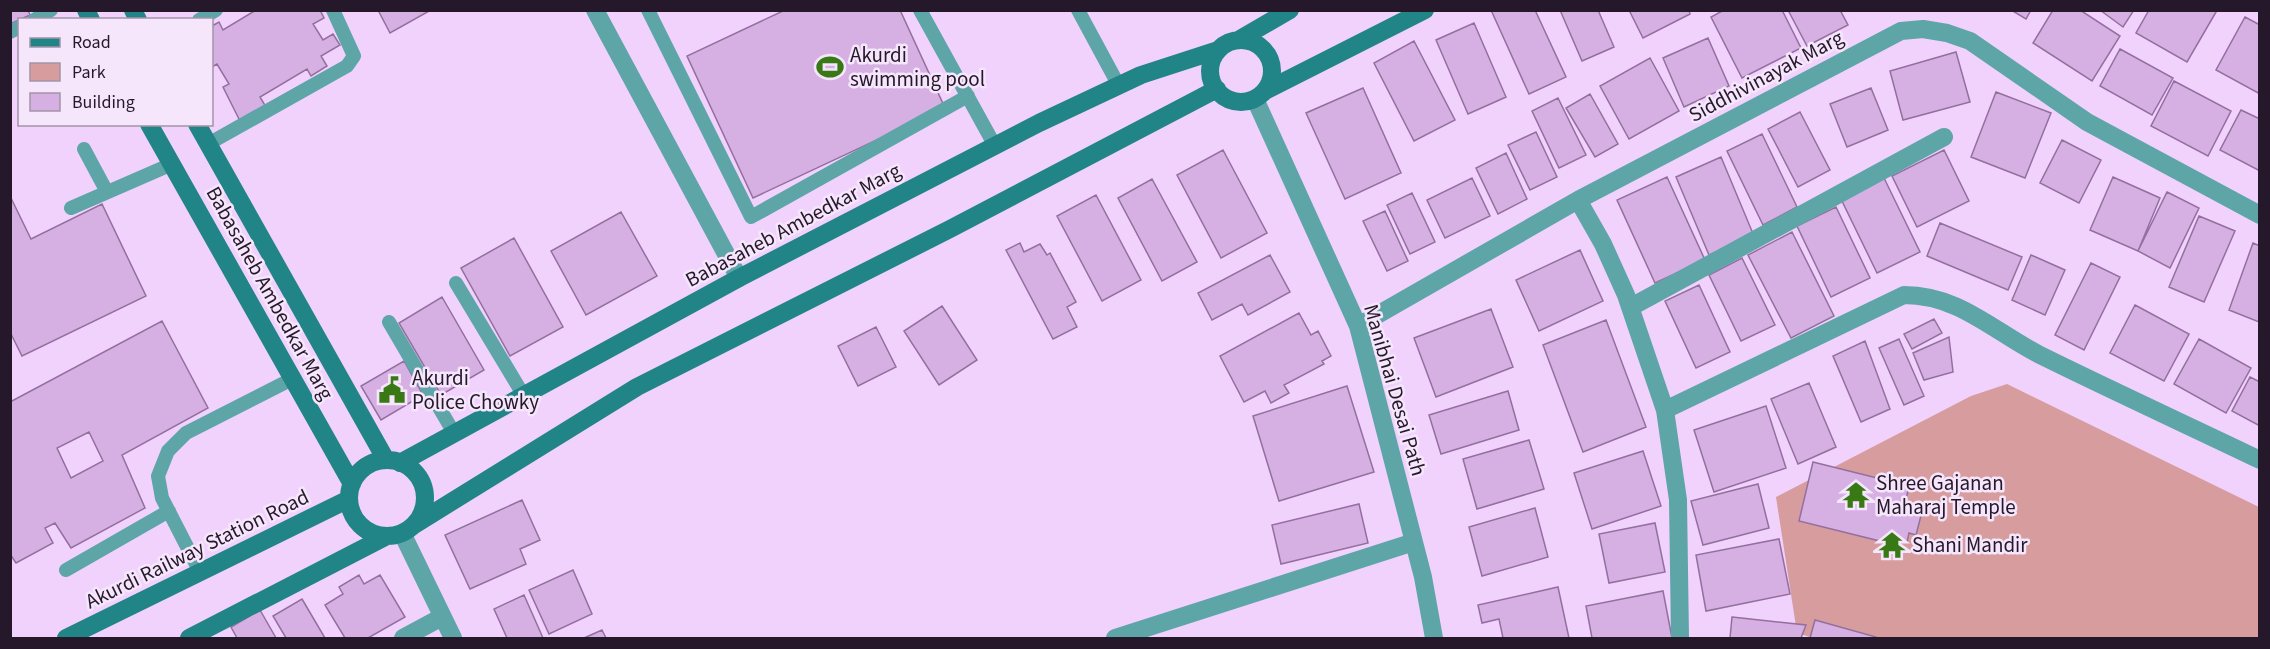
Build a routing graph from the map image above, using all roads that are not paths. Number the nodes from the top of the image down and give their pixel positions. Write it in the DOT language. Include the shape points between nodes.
graph roads {
  1 [pos="51,10"];
  2 [pos="216,10"];
  3 [pos="333,10"];
  4 [pos="595,10"];
  5 [pos="648,10"];
  6 [pos="920,10"];
  7 [pos="1078,10"];
  8 [pos="1290,10"];
  9 [pos="1425,10"];
  10 [pos="37,18"];
  11 [pos="202,18"];
  12 [pos="1240,39"];
  13 [pos="1218,50"];
  14 [pos="1119,86"];
  15 [pos="1216,89"];
  16 [pos="1260,95"];
  17 [pos="968,96"];
  18 [pos="150,126"];
  19 [pos="198,126"];
  20 [pos="1944,137"];
  21 [pos="208,144"];
  22 [pos="995,146"];
  23 [pos="84,148"];
  24 [pos="172,164"];
  25 [pos="107,192"];
  26 [pos="1578,200"];
  27 [pos="71,208"];
  28 [pos="2259,215"];
  29 [pos="739,278"];
  30 [pos="456,284"];
  31 [pos="1631,307"];
  32 [pos="389,322"];
  33 [pos="1358,326"];
  34 [pos="292,379"];
  35 [pos="524,396"];
  36 [pos="1665,411"];
  37 [pos="454,433"];
  38 [pos="2259,460"];
  39 [pos="393,461"];
  40 [pos="350,492"];
  41 [pos="169,511"];
  42 [pos="401,531"];
  43 [pos="1414,542"];
  44 [pos="66,570"];
  45 [pos="200,573"];
  46 [pos="442,617"];
  47 [pos="66,639"];
  48 [pos="189,639"];
  49 [pos="403,639"];
  50 [pos="453,639"];
  51 [pos="1115,639"];
  52 [pos="1434,639"];
  53 [pos="1680,639"];
  1 -- 10 [label="lane"];
  2 -- 11 [label="lane"];
  3 -- 21 [label="lane" via="354,56 347,66"];
  4 -- 29 [label="street"];
  5 -- 17 [label="lane" via="751,218"];
  6 -- 17 [label="lane"];
  7 -- 14 [label="lane"];
  8 -- 12 [label="main road"];
  9 -- 16 [label="main road"];
  12 -- 13 [label="main road"];
  12 -- 16 [label="main road" via="1257,44 1269,57 1272,75"];
  13 -- 14 [label="main road, Babasaheb Ambedkar Marg"];
  13 -- 15 [label="main road" via="1210,73"];
  14 -- 22 [label="main road, Babasaheb Ambedkar Marg"];
  15 -- 16 [label="main road" via="1237,101"];
  15 -- 42 [label="main road" via="950,230 637,387"];
  16 -- 33 [label="street, Manibhai Desai Path"];
  17 -- 22 [label="lane"];
  18 -- 24 [label="main road, Babasaheb Ambedkar Marg"];
  19 -- 21 [label="main road, Babasaheb Ambedkar Marg"];
  20 -- 31 [label="street"];
  21 -- 39 [label="main road, Babasaheb Ambedkar Marg"];
  22 -- 29 [label="main road, Babasaheb Ambedkar Marg"];
  23 -- 25 [label="lane"];
  24 -- 25 [label="lane"];
  24 -- 34 [label="main road, Babasaheb Ambedkar Marg"];
  25 -- 27 [label="lane"];
  26 -- 28 [label="street, Siddhivinayak Marg" via="1901,31 1923,29 1970,41 2087,122"];
  26 -- 31 [label="street"];
  26 -- 33 [label="street, Siddhivinayak Marg"];
  29 -- 35 [label="main road, Babasaheb Ambedkar Marg"];
  30 -- 35 [label="lane"];
  31 -- 36 [label="street"];
  32 -- 37 [label="lane"];
  33 -- 43 [label="street, Manibhai Desai Path"];
  34 -- 40 [label="main road, Babasaheb Ambedkar Marg"];
  34 -- 41 [label="lane" via="186,433 168,451 158,476"];
  35 -- 37 [label="main road, Babasaheb Ambedkar Marg"];
  36 -- 38 [label="street" via="1904,295 1925,295 1948,301 2038,354"];
  36 -- 53 [label="street" via="1678,500"];
  37 -- 39 [label="main road, Babasaheb Ambedkar Marg"];
  39 -- 40 [label="main road" via="365,467"];
  39 -- 42 [label="main road" via="413,471 424,490 422,512"];
  40 -- 42 [label="main road" via="352,514 360,526 373,533"];
  40 -- 45 [label="main road, Akurdi Railway Station Road"];
  41 -- 44 [label="lane"];
  41 -- 45 [label="lane"];
  42 -- 46 [label="street"];
  42 -- 48 [label="main road"];
  43 -- 51 [label="street"];
  43 -- 52 [label="street, Manibhai Desai Path"];
  45 -- 47 [label="main road, Akurdi Railway Station Road"];
  46 -- 49 [label="street"];
  46 -- 50 [label="street"];
}
